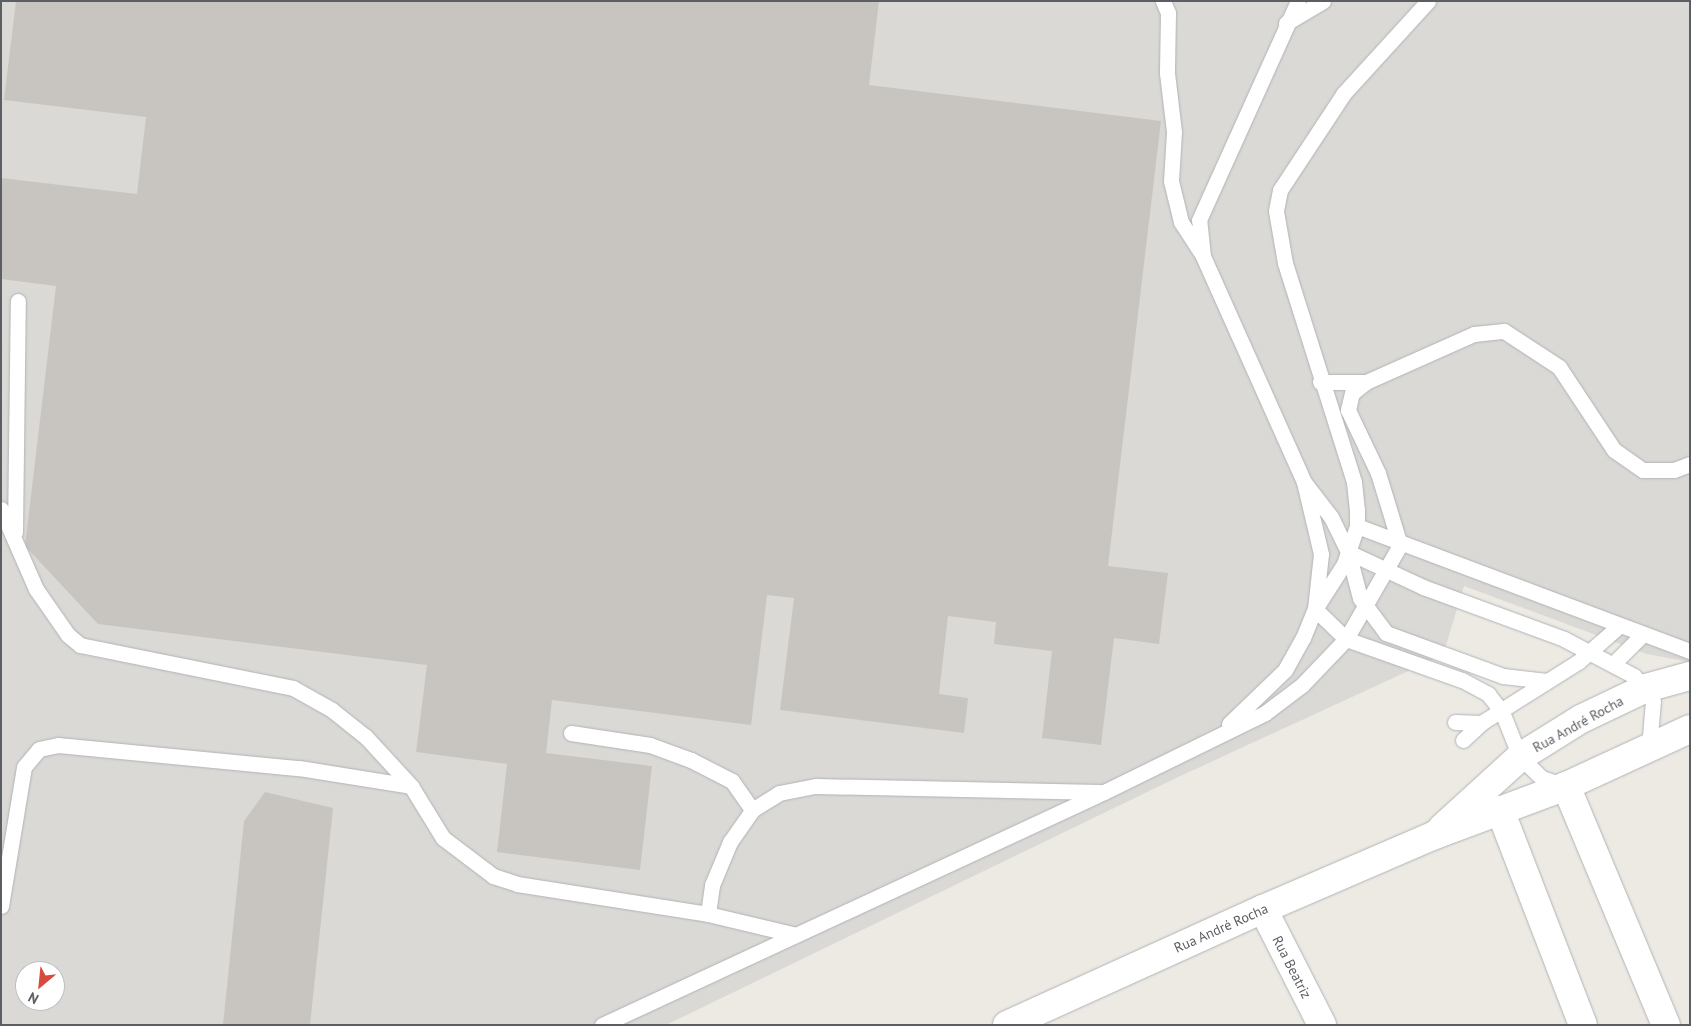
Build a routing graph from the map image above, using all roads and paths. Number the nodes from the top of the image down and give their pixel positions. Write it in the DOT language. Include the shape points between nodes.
graph roads {
  1 [pos="1163,1"];
  2 [pos="1298,1"];
  3 [pos="1323,1"];
  4 [pos="1428,1"];
  5 [pos="1285,23"];
  6 [pos="1203,256"];
  7 [pos="18,301"];
  8 [pos="1320,382"];
  9 [pos="1366,382"];
  10 [pos="1690,464"];
  11 [pos="1304,482"];
  12 [pos="1,509"];
  13 [pos="1357,526"];
  14 [pos="15,538"];
  15 [pos="1400,545"];
  16 [pos="1348,552"];
  17 [pos="1387,572"];
  18 [pos="1315,609"];
  19 [pos="1367,609"];
  20 [pos="1619,626"];
  21 [pos="1641,636"];
  22 [pos="1346,639"];
  23 [pos="1589,651"];
  24 [pos="1690,651"];
  25 [pos="1614,663"];
  26 [pos="1690,676"];
  27 [pos="1547,681"];
  28 [pos="1646,688"];
  29 [pos="1502,712"];
  30 [pos="1455,722"];
  31 [pos="1481,723"];
  32 [pos="1690,728"];
  33 [pos="571,733"];
  34 [pos="1213,738"];
  35 [pos="1463,740"];
  36 [pos="1649,748"];
  37 [pos="1520,757"];
  38 [pos="411,786"];
  39 [pos="1566,786"];
  40 [pos="1104,792"];
  41 [pos="752,810"];
  42 [pos="1500,810"];
  43 [pos="1435,835"];
  44 [pos="1,906"];
  45 [pos="1263,909"];
  46 [pos="708,914"];
  47 [pos="796,935"];
  48 [pos="602,1025"];
  49 [pos="1007,1025"];
  50 [pos="1322,1025"];
  51 [pos="1583,1025"];
  52 [pos="1666,1025"];
  1 -- 6 [label="lane" via="1168,13 1166,73 1174,132 1171,181 1181,222"];
  2 -- 5 [label="lane"];
  3 -- 5 [label="lane"];
  4 -- 8 [label="lane" via="1344,93 1280,190 1276,210 1285,263"];
  5 -- 6 [label="lane" via="1205,202 1199,220"];
  6 -- 11 [label="lane"];
  7 -- 14 [label="lane"];
  8 -- 9 [label="lane"];
  8 -- 13 [label="lane" via="1354,482"];
  9 -- 10 [label="lane" via="1474,334 1504,331 1559,367 1621,455 1643,470 1674,470"];
  9 -- 15 [label="lane" via="1355,390 1348,410 1378,473"];
  11 -- 16 [label="lane" via="1318,496"];
  11 -- 18 [label="lane" via="1319,534"];
  12 -- 14 [label="lane"];
  13 -- 15 [label="lane"];
  13 -- 16 [label="lane"];
  14 -- 38 [label="lane" via="36,589 68,635 80,645 292,688 332,710 366,738"];
  15 -- 17 [label="lane"];
  15 -- 20 [label="lane"];
  16 -- 17 [label="lane"];
  16 -- 18 [label="lane"];
  16 -- 19 [label="lane"];
  17 -- 19 [label="lane"];
  17 -- 23 [label="lane"];
  18 -- 22 [label="lane" via="1324,622"];
  18 -- 34 [label="lane" via="1284,670"];
  19 -- 22 [label="lane"];
  19 -- 27 [label="lane" via="1391,636 1503,676"];
  20 -- 21 [label="lane"];
  20 -- 23 [label="lane"];
  21 -- 24 [label="lane"];
  21 -- 25 [label="lane"];
  22 -- 29 [label="lane" via="1462,680 1488,694"];
  22 -- 34 [label="lane" via="1312,676 1265,713"];
  23 -- 25 [label="lane"];
  23 -- 27 [label="lane"];
  25 -- 28 [label="lane"];
  26 -- 28 [label="main road, Rua André Rocha"];
  27 -- 29 [label="lane"];
  28 -- 36 [label="lane" via="1654,713"];
  28 -- 37 [label="main road, Rua André Rocha" via="1581,719"];
  29 -- 31 [label="lane"];
  29 -- 37 [label="lane"];
  30 -- 31 [label="lane"];
  31 -- 35 [label="lane"];
  32 -- 36 [label="main road, Rua André Rocha"];
  33 -- 41 [label="lane" via="650,746 691,760 732,780"];
  34 -- 40 [label="lane"];
  36 -- 39 [label="main road, Rua André Rocha"];
  37 -- 39 [label="lane" via="1542,778"];
  37 -- 43 [label="main road, Rua André Rocha"];
  38 -- 44 [label="lane" via="141,750 58,745 39,749 28,756 21,777"];
  38 -- 46 [label="lane" via="442,838 493,876 517,884"];
  39 -- 42 [label="main road, Rua André Rocha"];
  39 -- 52 [label="main road"];
  40 -- 41 [label="lane" via="816,786 779,794"];
  40 -- 47 [label="lane"];
  41 -- 46 [label="lane" via="730,842 712,885"];
  42 -- 43 [label="main road, Rua André Rocha"];
  42 -- 51 [label="main road"];
  43 -- 45 [label="main road, Rua André Rocha"];
  45 -- 49 [label="main road, Rua André Rocha"];
  45 -- 50 [label="main road, Rua Beatriz"];
  46 -- 47 [label="lane"];
  47 -- 48 [label="lane"];
}
